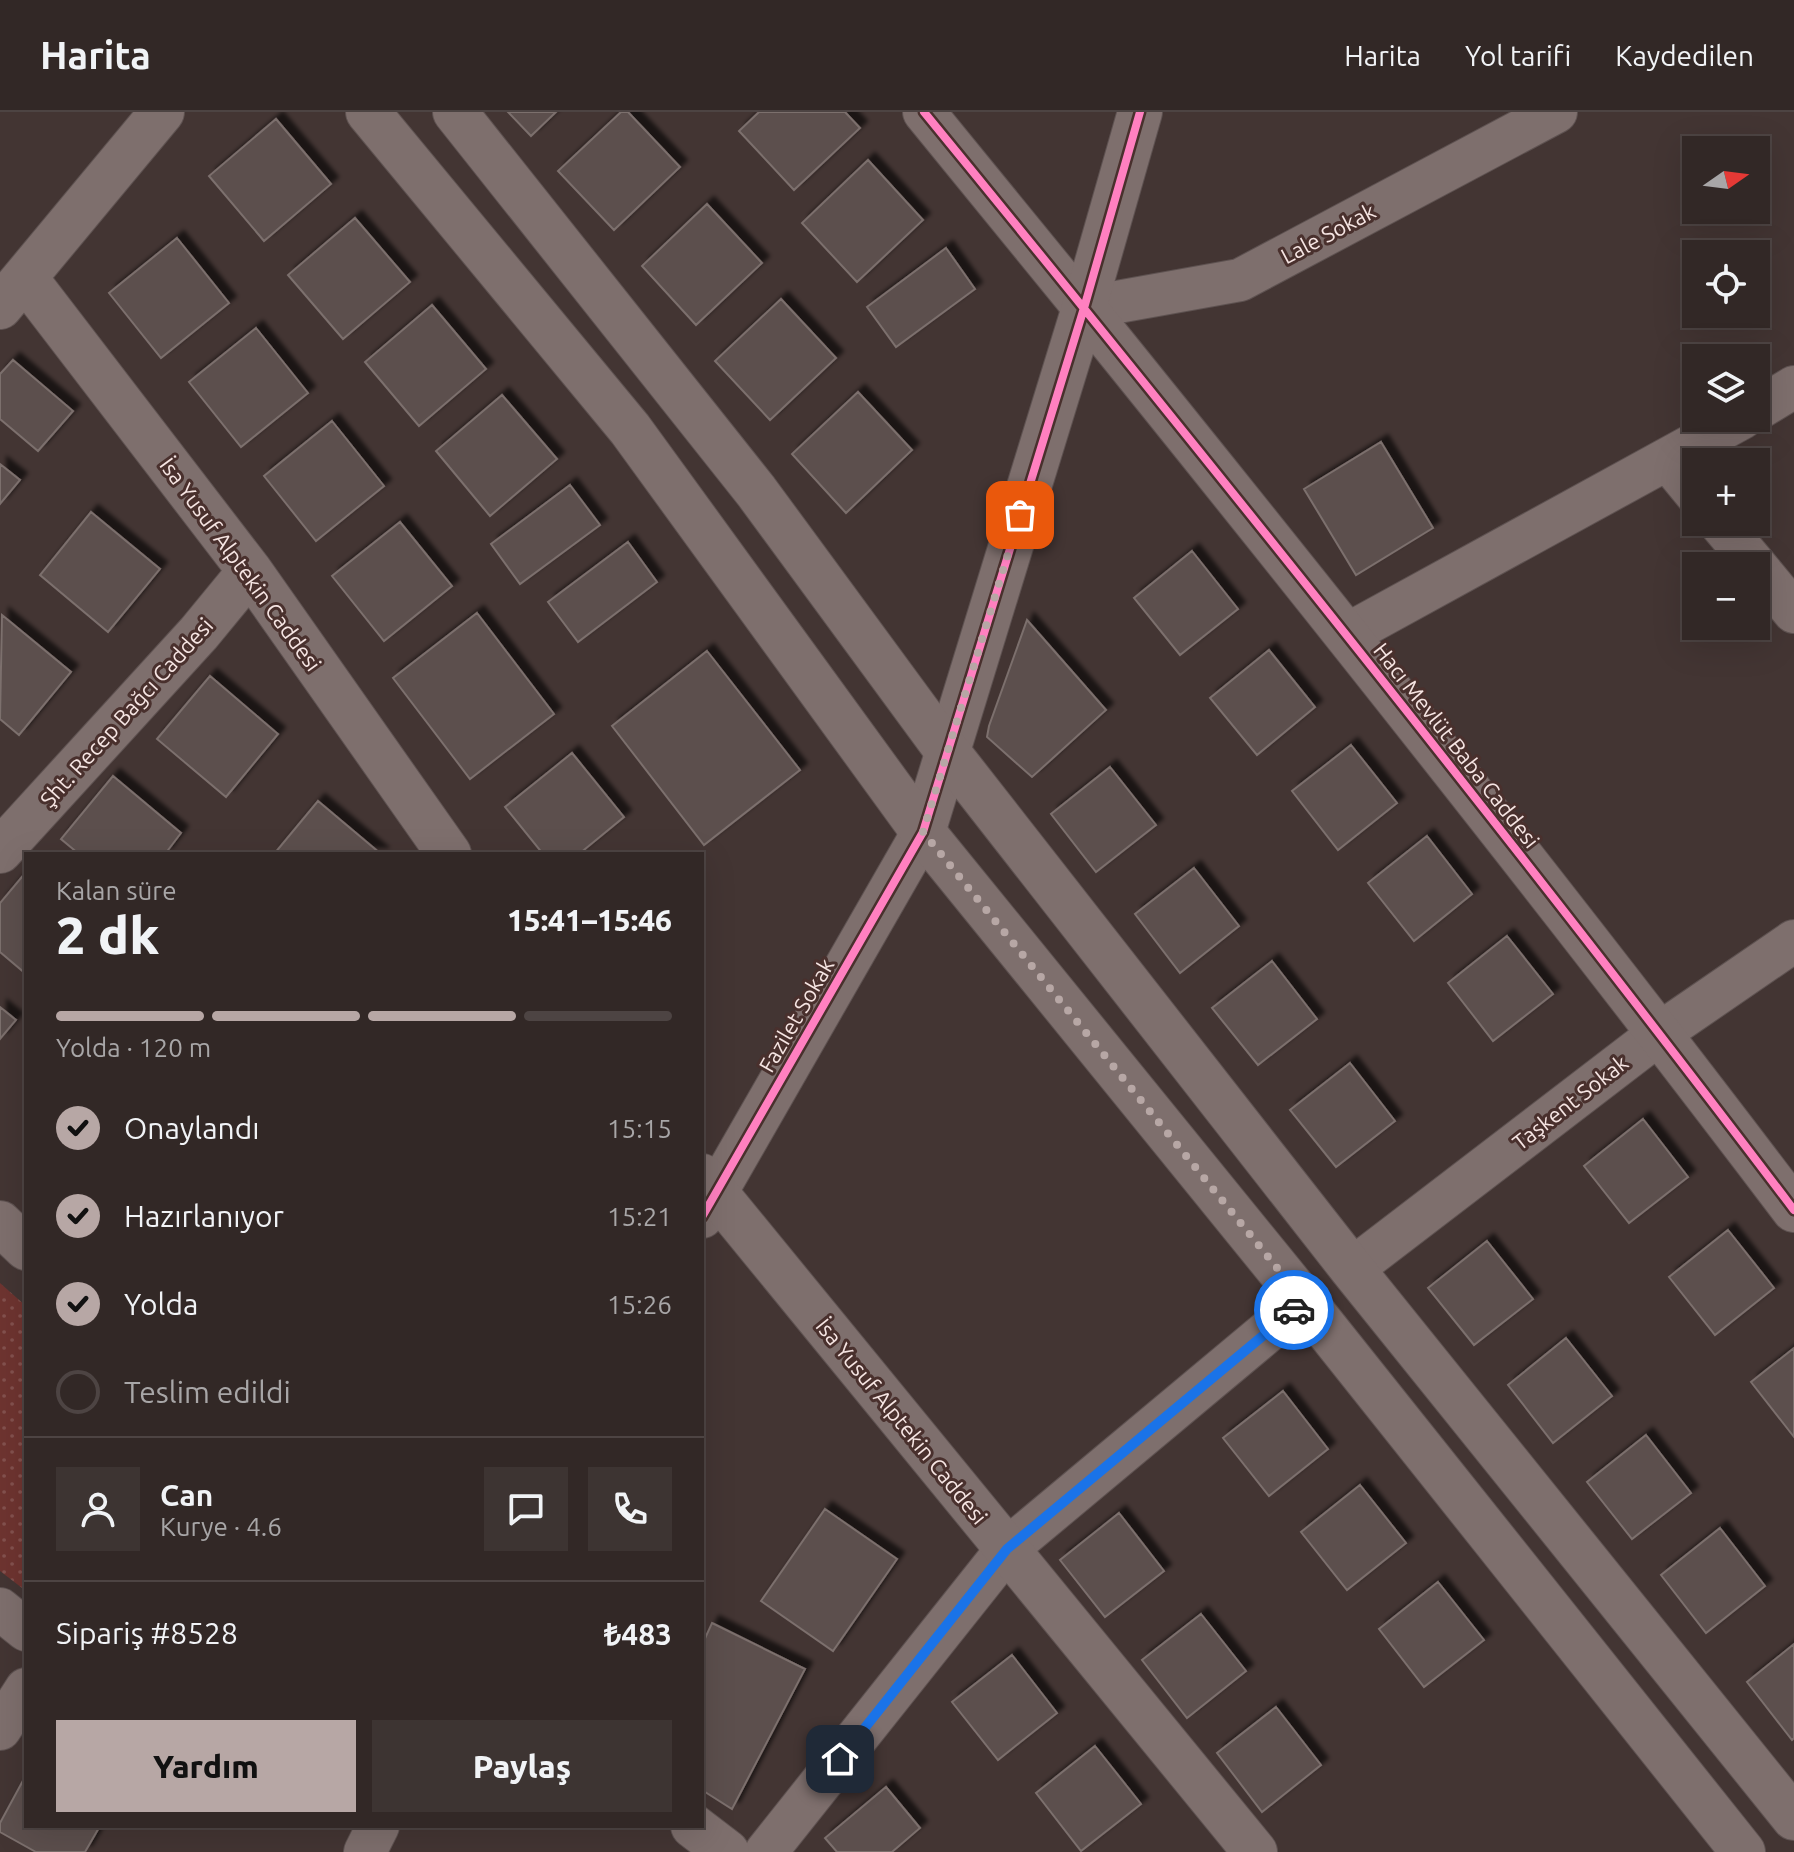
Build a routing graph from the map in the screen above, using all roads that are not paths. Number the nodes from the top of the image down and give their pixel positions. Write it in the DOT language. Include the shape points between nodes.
graph roads {
  1 [pos="162,112"];
  2 [pos="368,112"];
  3 [pos="455,112"];
  4 [pos="924,112"];
  5 [pos="1140,112"];
  6 [pos="1556,112"];
  7 [pos="13,293"];
  8 [pos="1084,308"];
  9 [pos="1717,432"];
  10 [pos="1668,460"];
  11 [pos="1682,477"];
  12 [pos="1731,536"];
  13 [pos="1744,552"];
  14 [pos="250,571"];
  15 [pos="1770,583"];
  16 [pos="1794,612"];
  17 [pos="1348,634"];
  18 [pos="947,751"];
  19 [pos="923,832"];
  20 [pos="0,851"];
  21 [pos="448,852"];
  22 [pos="1794,941"];
  23 [pos="1660,1033"];
  24 [pos="706,1195"];
  25 [pos="1794,1210"];
  26 [pos="0,1223"];
  27 [pos="24,1246"];
  28 [pos="1352,1269"];
  29 [pos="1304,1301"];
  30 [pos="1007,1549"];
  31 [pos="0,1609"];
  32 [pos="24,1628"];
  33 [pos="24,1692"];
  34 [pos="0,1729"];
  35 [pos="1794,1818"];
  36 [pos="377,1828"];
  37 [pos="696,1828"];
  38 [pos="365,1852"];
  39 [pos="727,1852"];
  40 [pos="766,1852"];
  41 [pos="1255,1852"];
  42 [pos="1743,1852"];
  1 -- 7 [label="main road"];
  2 -- 19 [label="main road" via="630,429"];
  3 -- 18 [label="main road" via="756,491"];
  4 -- 8 [label="street"];
  5 -- 8 [label="main road"];
  6 -- 8 [label="street, Lale Sokak" via="1240,280"];
  7 -- 14 [label="main road, İsa Yusuf Alptekin Caddesi"];
  8 -- 17 [label="main road, Hacı Mevlüt Baba Caddesi"];
  8 -- 18 [label="main road"];
  9 -- 10 [label="street"];
  10 -- 11 [label="street"];
  10 -- 17 [label="street"];
  12 -- 13 [label="street"];
  14 -- 20 [label="main road, Şht. Recep Bağcı Caddesi"];
  14 -- 21 [label="main road, İsa Yusuf Alptekin Caddesi"];
  15 -- 16 [label="street"];
  17 -- 23 [label="main road, Hacı Mevlüt Baba Caddesi"];
  18 -- 19 [label="main road"];
  18 -- 28 [label="main road"];
  19 -- 24 [label="street, Fazilet Sokak"];
  19 -- 29 [label="main road"];
  22 -- 23 [label="street, Taşkent Sokak"];
  23 -- 25 [label="main road, Hacı Mevlüt Baba Caddesi"];
  23 -- 28 [label="street, Taşkent Sokak"];
  24 -- 30 [label="main road, İsa Yusuf Alptekin Caddesi"];
  26 -- 27 [label="main road"];
  28 -- 35 [label="main road"];
  29 -- 30 [label="street"];
  29 -- 42 [label="main road"];
  30 -- 40 [label="street"];
  30 -- 41 [label="main road, İsa Yusuf Alptekin Caddesi"];
  31 -- 32 [label="street"];
  33 -- 34 [label="street"];
  36 -- 38 [label="street"];
  37 -- 39 [label="main road"];
}
